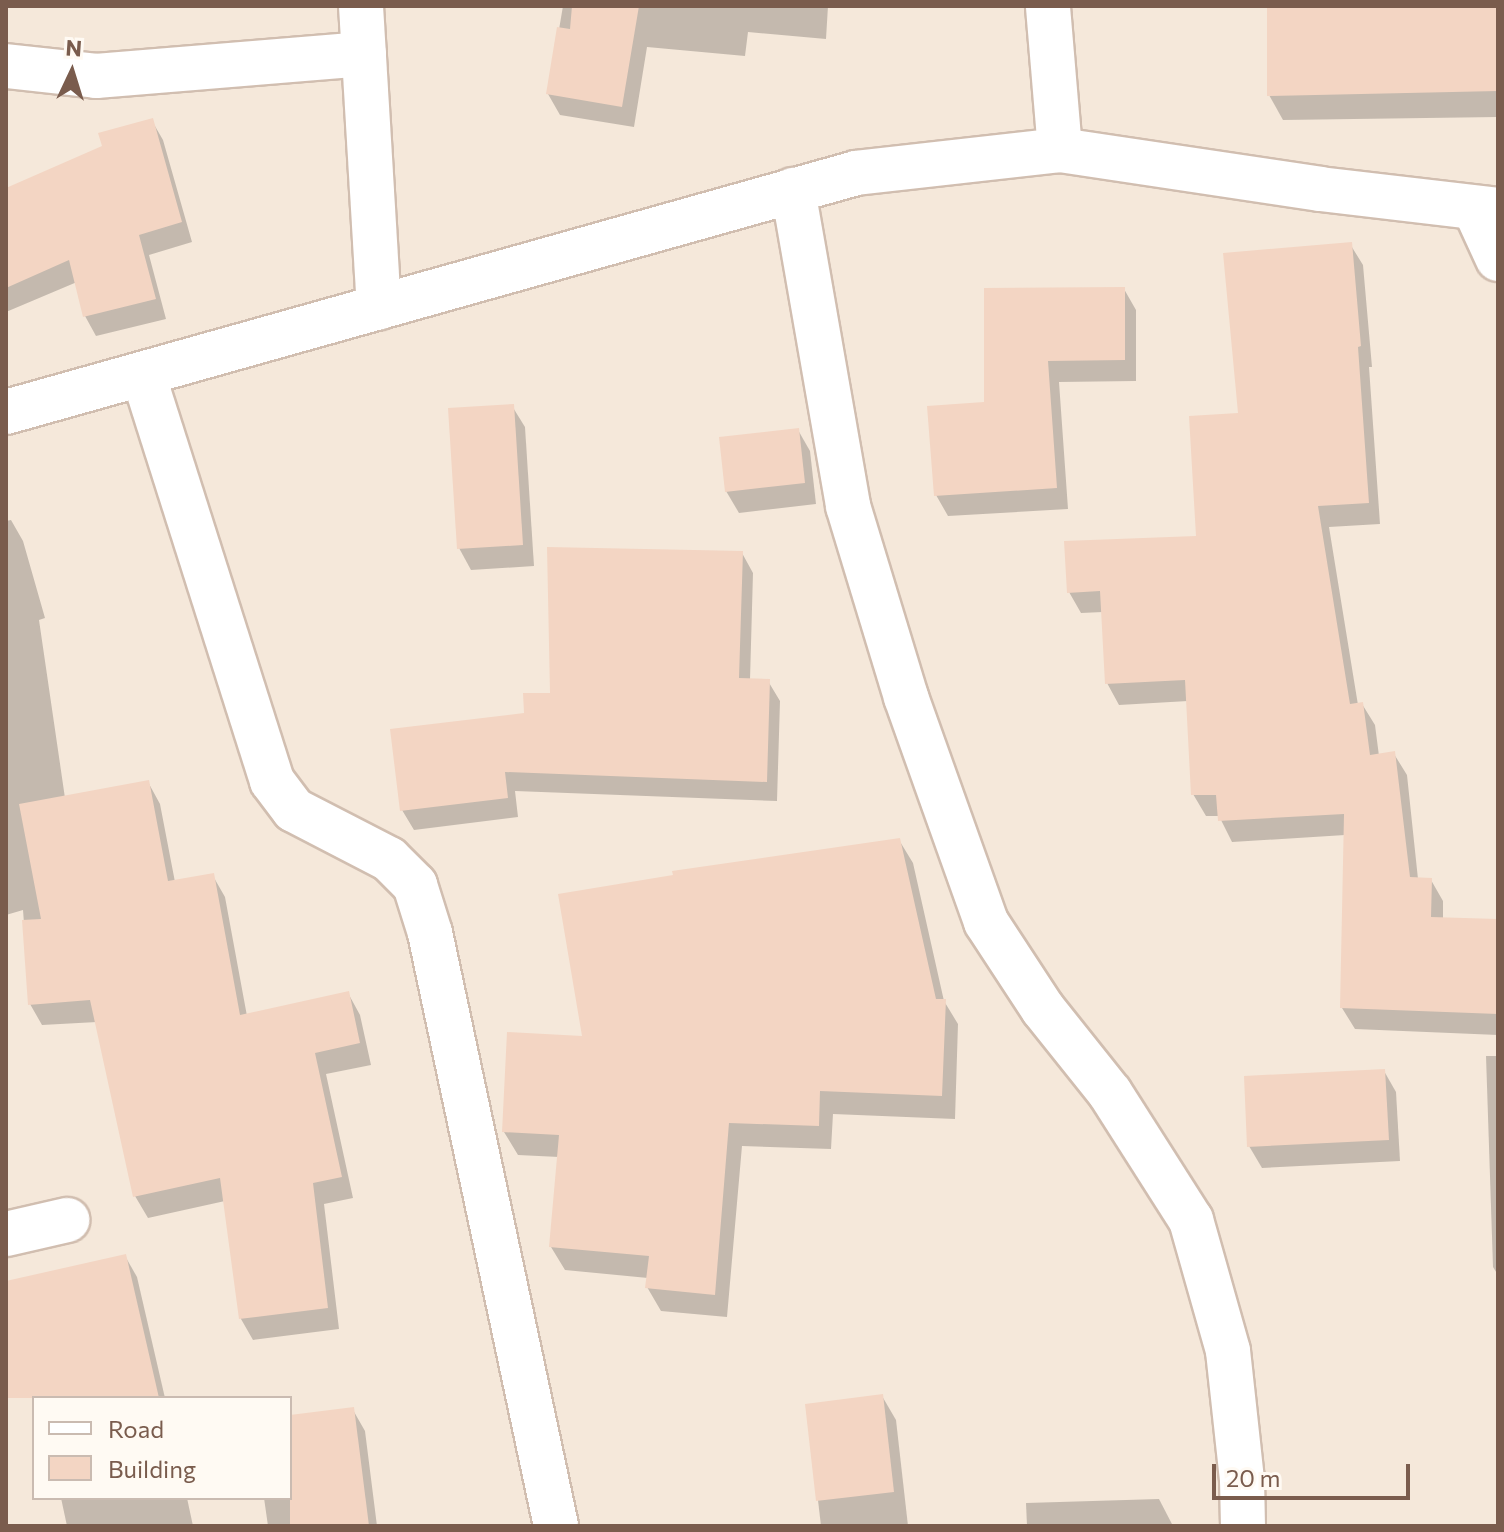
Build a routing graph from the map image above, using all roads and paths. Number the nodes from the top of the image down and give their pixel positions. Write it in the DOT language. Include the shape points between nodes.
graph roads {
  1 [pos="361,6"];
  2 [pos="1048,6"];
  3 [pos="364,54"];
  4 [pos="6,66"];
  5 [pos="1060,150"];
  6 [pos="793,190"];
  7 [pos="1487,209"];
  8 [pos="1498,259"];
  9 [pos="379,307"];
  10 [pos="143,374"];
  11 [pos="6,412"];
  12 [pos="67,1220"];
  13 [pos="6,1234"];
  14 [pos="556,1526"];
  15 [pos="1243,1526"];
  1 -- 3 [label="street"];
  2 -- 5 [label="street"];
  3 -- 4 [label="street" via="96,76"];
  3 -- 9 [label="street"];
  5 -- 6 [label="street" via="856,173"];
  5 -- 7 [label="street"];
  6 -- 9 [label="street"];
  6 -- 15 [label="street" via="848,506 906,697 986,922 1043,1009 1110,1093 1191,1220 1228,1351"];
  7 -- 8 [label="street"];
  9 -- 10 [label="street"];
  10 -- 11 [label="street"];
  10 -- 14 [label="street" via="272,781 294,810 389,859 415,885 430,933"];
  12 -- 13 [label="street"];
}
